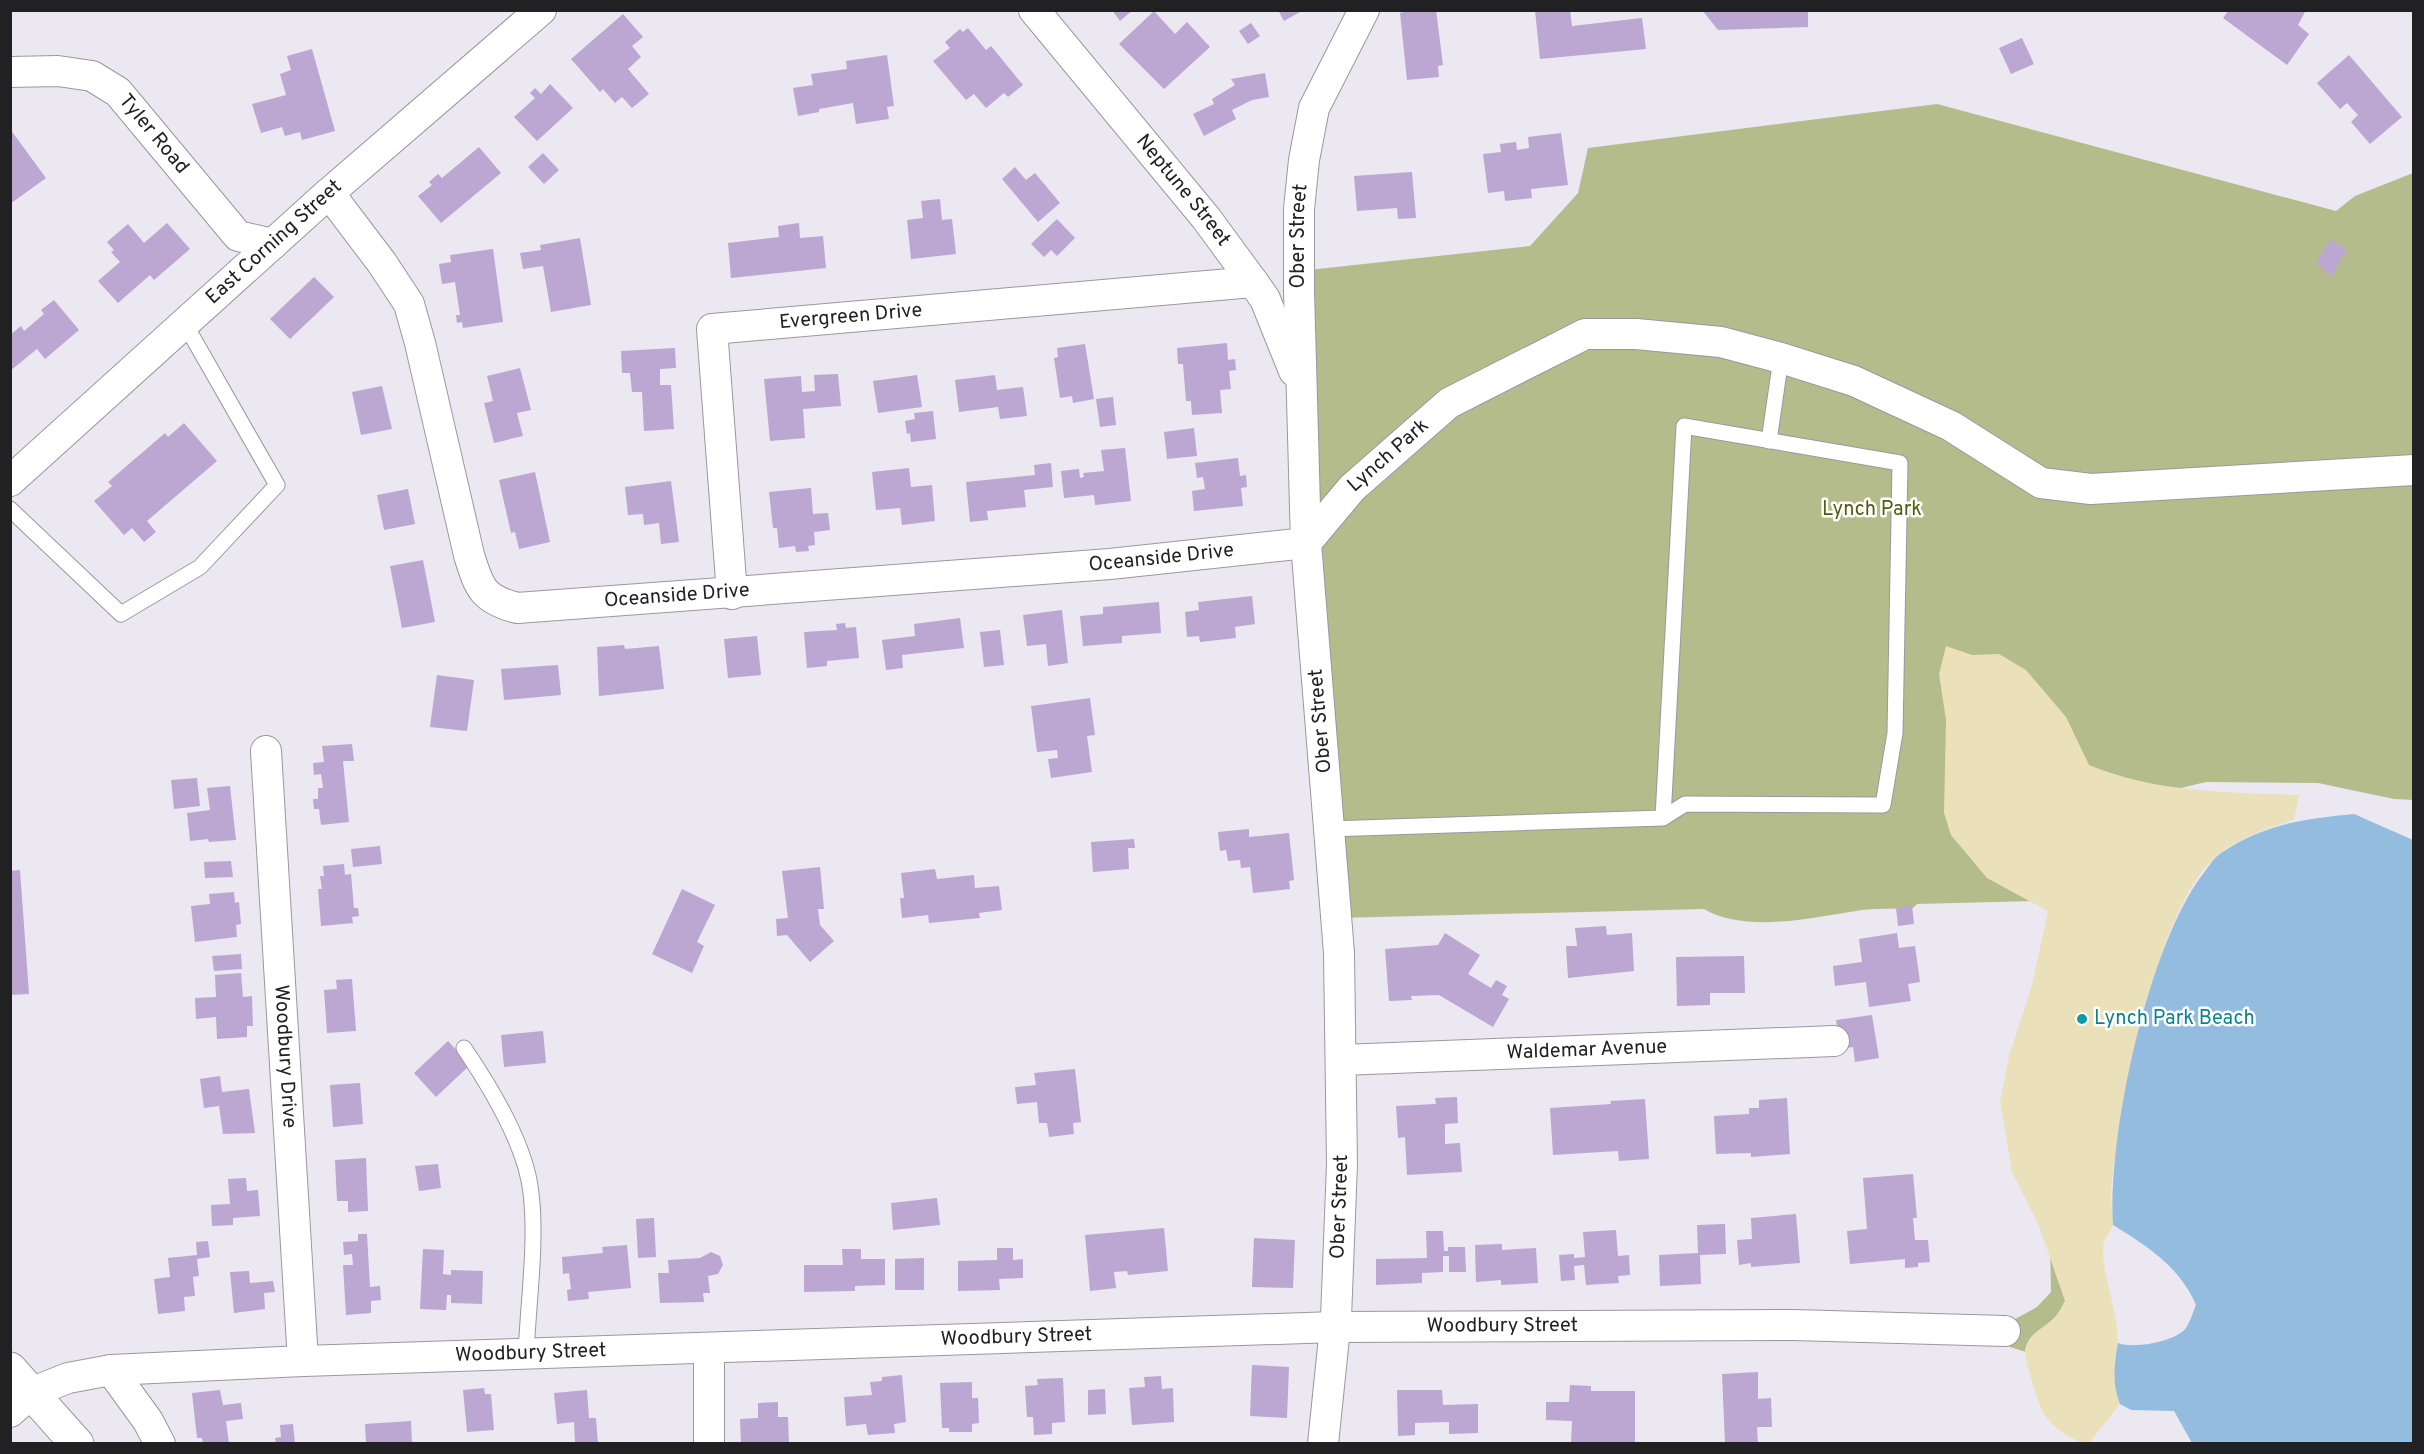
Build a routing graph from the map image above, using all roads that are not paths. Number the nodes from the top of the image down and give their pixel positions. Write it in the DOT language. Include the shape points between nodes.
graph roads {
  1 [pos="541,10"];
  2 [pos="1034,10"];
  3 [pos="1364,10"];
  4 [pos="10,72"];
  5 [pos="329,193"];
  6 [pos="273,244"];
  7 [pos="1253,282"];
  8 [pos="185,324"];
  9 [pos="1781,358"];
  10 [pos="1302,390"];
  11 [pos="1769,441"];
  12 [pos="2414,470"];
  13 [pos="10,481"];
  14 [pos="10,509"];
  15 [pos="1306,543"];
  16 [pos="732,594"];
  17 [pos="266,751"];
  18 [pos="1663,818"];
  19 [pos="1329,829"];
  20 [pos="1834,1041"];
  21 [pos="464,1048"];
  22 [pos="1341,1060"];
  23 [pos="1335,1327"];
  24 [pos="2005,1331"];
  25 [pos="709,1348"];
  26 [pos="526,1355"];
  27 [pos="303,1361"];
  28 [pos="111,1370"];
  29 [pos="18,1391"];
  30 [pos="77,1443"];
  31 [pos="160,1443"];
  32 [pos="709,1443"];
  33 [pos="1323,1443"];
  1 -- 5 [label="street, East Corning Street"];
  2 -- 7 [label="street, Neptune Street" via="1206,218"];
  3 -- 10 [label="street, Ober Street" via="1314,108 1304,160 1299,209"];
  4 -- 6 [label="street, Tyler Road" via="58,71 92,76 118,93 238,236"];
  5 -- 6 [label="street, East Corning Street"];
  5 -- 16 [label="street, Oceanside Drive" via="409,304 480,587 497,603 517,608"];
  6 -- 8 [label="street, East Corning Street"];
  7 -- 10 [label="street, Neptune Street" via="1265,299"];
  7 -- 16 [label="street, Evergreen Drive" via="712,329"];
  8 -- 13 [label="street, East Corning Street"];
  8 -- 14 [label="lane" via="277,485 201,567 121,614"];
  9 -- 11 [label="lane"];
  9 -- 12 [label="street, Lynch Park" via="1854,381 1951,426 2041,483 2091,489"];
  9 -- 15 [label="street, Lynch Park" via="1721,342 1585,334 1449,404 1352,488"];
  10 -- 15 [label="street, Ober Street"];
  11 -- 18 [label="lane" via="1684,426"];
  11 -- 18 [label="lane" via="1900,463 1895,733 1883,805 1685,804"];
  15 -- 16 [label="street, Oceanside Drive" via="1110,564"];
  15 -- 19 [label="street, Ober Street"];
  17 -- 27 [label="street, Woodbury Drive"];
  18 -- 19 [label="lane"];
  19 -- 22 [label="street, Ober Street" via="1339,944"];
  20 -- 22 [label="street, Waldemar Avenue"];
  21 -- 26 [label="lane" via="487,1082 524,1159 531,1192"];
  22 -- 23 [label="street, Ober Street" via="1342,1164"];
  23 -- 24 [label="street, Woodbury Street" via="1793,1325"];
  23 -- 25 [label="street, Woodbury Street"];
  23 -- 33 [label="street, Ober Street"];
  25 -- 26 [label="street, Woodbury Street"];
  25 -- 32 [label="street"];
  26 -- 27 [label="street, Woodbury Street"];
  27 -- 28 [label="street, Woodbury Street"];
  28 -- 29 [label="street, Woodbury Street"];
  28 -- 31 [label="street"];
  29 -- 30 [label="main road"];
}
